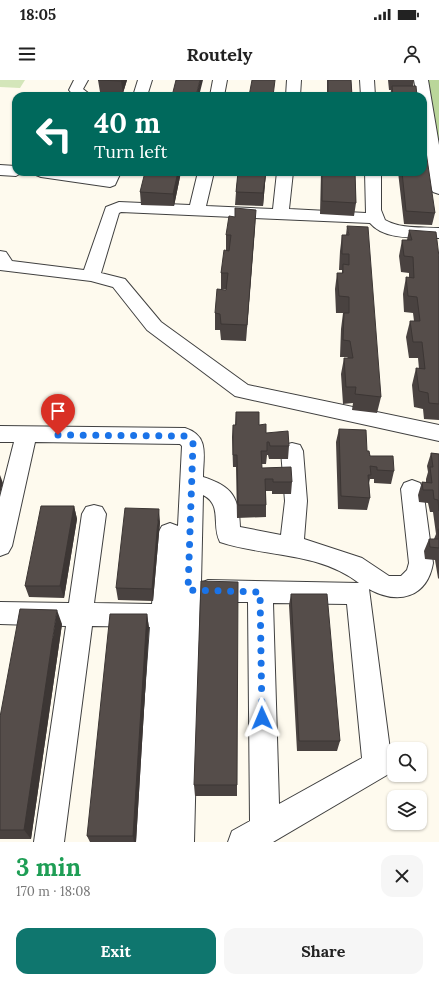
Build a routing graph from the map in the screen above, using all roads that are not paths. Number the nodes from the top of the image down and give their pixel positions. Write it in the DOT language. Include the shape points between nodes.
graph roads {
  1 [pos="81,80"];
  2 [pos="145,80"];
  3 [pos="220,80"];
  4 [pos="294,80"];
  5 [pos="367,80"];
  6 [pos="421,80"];
  7 [pos="79,92"];
  8 [pos="141,92"];
  9 [pos="218,92"];
  10 [pos="293,92"];
  11 [pos="368,92"];
  12 [pos="422,92"];
  13 [pos="427,145"];
  14 [pos="0,170"];
  15 [pos="12,171"];
  16 [pos="69,176"];
  17 [pos="112,176"];
  18 [pos="205,176"];
  19 [pos="284,176"];
  20 [pos="373,176"];
  21 [pos="439,189"];
  22 [pos="197,211"];
  23 [pos="280,214"];
  24 [pos="375,218"];
  25 [pos="439,233"];
  26 [pos="0,256"];
  27 [pos="91,276"];
  28 [pos="439,433"];
  29 [pos="0,434"];
  30 [pos="26,435"];
  31 [pos="292,451"];
  32 [pos="192,484"];
  33 [pos="412,489"];
  34 [pos="94,514"];
  35 [pos="170,533"];
  36 [pos="0,546"];
  37 [pos="291,548"];
  38 [pos="188,590"];
  39 [pos="260,592"];
  40 [pos="0,613"];
  41 [pos="80,614"];
  42 [pos="164,616"];
  43 [pos="254,836"];
  44 [pos="49,842"];
  45 [pos="149,842"];
  46 [pos="179,842"];
  1 -- 7 [label="street" via="76,90"];
  2 -- 8 [label="street"];
  3 -- 9 [label="street"];
  4 -- 10 [label="street"];
  5 -- 11 [label="street"];
  6 -- 12 [label="street"];
  13 -- 21 [label="street"];
  14 -- 15 [label="street"];
  16 -- 17 [label="street" via="110,182"];
  18 -- 22 [label="street"];
  19 -- 23 [label="street"];
  20 -- 24 [label="street"];
  22 -- 23 [label="street"];
  22 -- 27 [label="street" via="119,207 112,210"];
  23 -- 24 [label="street"];
  24 -- 25 [label="street" via="392,230"];
  26 -- 27 [label="street" via="6,266"];
  27 -- 28 [label="street" via="119,283 154,326 242,391"];
  29 -- 30 [label="street"];
  30 -- 32 [label="street" via="186,436 193,443"];
  30 -- 36 [label="street"];
  31 -- 37 [label="street" via="296,501"];
  32 -- 37 [label="street" via="210,488 223,498 228,509 228,535"];
  32 -- 38 [label="street"];
  33 -- 37 [label="street" via="421,563 420,572 414,581 405,586 381,585 355,566 334,557"];
  34 -- 41 [label="street"];
  35 -- 42 [label="street"];
  38 -- 39 [label="street"];
  38 -- 46 [label="street"];
  39 -- 43 [label="street"];
  39 -- 43 [label="street" via="358,593 377,765"];
  40 -- 41 [label="street"];
  41 -- 42 [label="street"];
  41 -- 44 [label="street"];
  42 -- 45 [label="street"];
}
